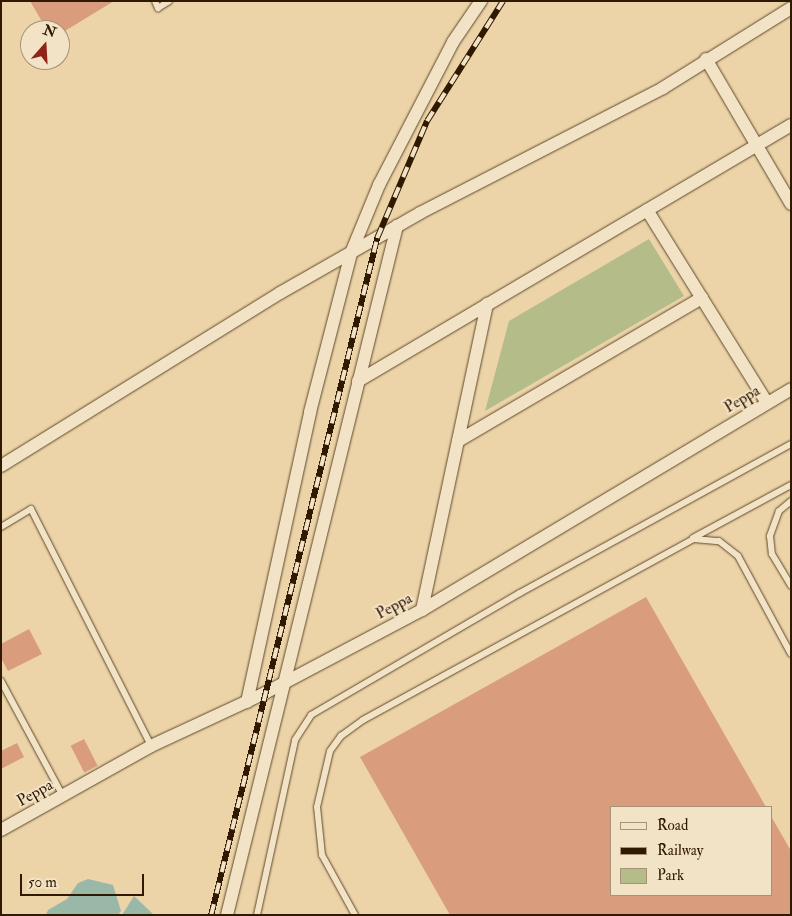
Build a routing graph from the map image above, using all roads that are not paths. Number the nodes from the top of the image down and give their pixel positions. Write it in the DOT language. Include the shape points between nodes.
graph roads {
  1 [pos="155,1"];
  2 [pos="168,1"];
  3 [pos="481,1"];
  4 [pos="791,8"];
  5 [pos="706,59"];
  6 [pos="791,125"];
  7 [pos="756,146"];
  8 [pos="791,204"];
  9 [pos="647,210"];
  10 [pos="397,226"];
  11 [pos="351,253"];
  12 [pos="702,298"];
  13 [pos="487,304"];
  14 [pos="358,381"];
  15 [pos="791,389"];
  16 [pos="767,403"];
  17 [pos="458,441"];
  18 [pos="791,444"];
  19 [pos="1,466"];
  20 [pos="791,485"];
  21 [pos="791,500"];
  22 [pos="1,527"];
  23 [pos="686,542"];
  24 [pos="791,586"];
  25 [pos="422,610"];
  26 [pos="791,654"];
  27 [pos="1,681"];
  28 [pos="284,683"];
  29 [pos="247,702"];
  30 [pos="151,746"];
  31 [pos="63,796"];
  32 [pos="1,830"];
  33 [pos="227,915"];
  34 [pos="256,915"];
  35 [pos="355,915"];
  1 -- 2 [label="lane" via="158,8"];
  3 -- 11 [label="street" via="453,42 392,160"];
  4 -- 5 [label="street"];
  5 -- 7 [label="street"];
  5 -- 10 [label="street" via="663,88"];
  6 -- 7 [label="street"];
  7 -- 8 [label="street"];
  7 -- 9 [label="street"];
  9 -- 12 [label="street"];
  9 -- 13 [label="street"];
  10 -- 11 [label="street"];
  10 -- 14 [label="street"];
  11 -- 19 [label="street"];
  11 -- 29 [label="street" via="310,412"];
  12 -- 16 [label="street"];
  12 -- 17 [label="street"];
  13 -- 14 [label="street"];
  13 -- 17 [label="street"];
  14 -- 28 [label="street"];
  15 -- 16 [label="street, Peppa"];
  16 -- 25 [label="street, Peppa"];
  17 -- 25 [label="street"];
  18 -- 34 [label="lane" via="520,593 310,715 295,740"];
  20 -- 23 [label="lane"];
  21 -- 24 [label="lane" via="779,511 770,536 772,554"];
  22 -- 30 [label="lane" via="31,509"];
  23 -- 26 [label="lane" via="711,539 732,550"];
  23 -- 35 [label="lane" via="364,720 341,736 330,751 324,769 317,823 322,855"];
  25 -- 28 [label="street, Peppa"];
  27 -- 31 [label="lane"];
  28 -- 29 [label="street, Peppa"];
  28 -- 33 [label="street"];
  29 -- 30 [label="street, Peppa"];
  30 -- 31 [label="street, Peppa"];
  31 -- 32 [label="street, Peppa"];
}
